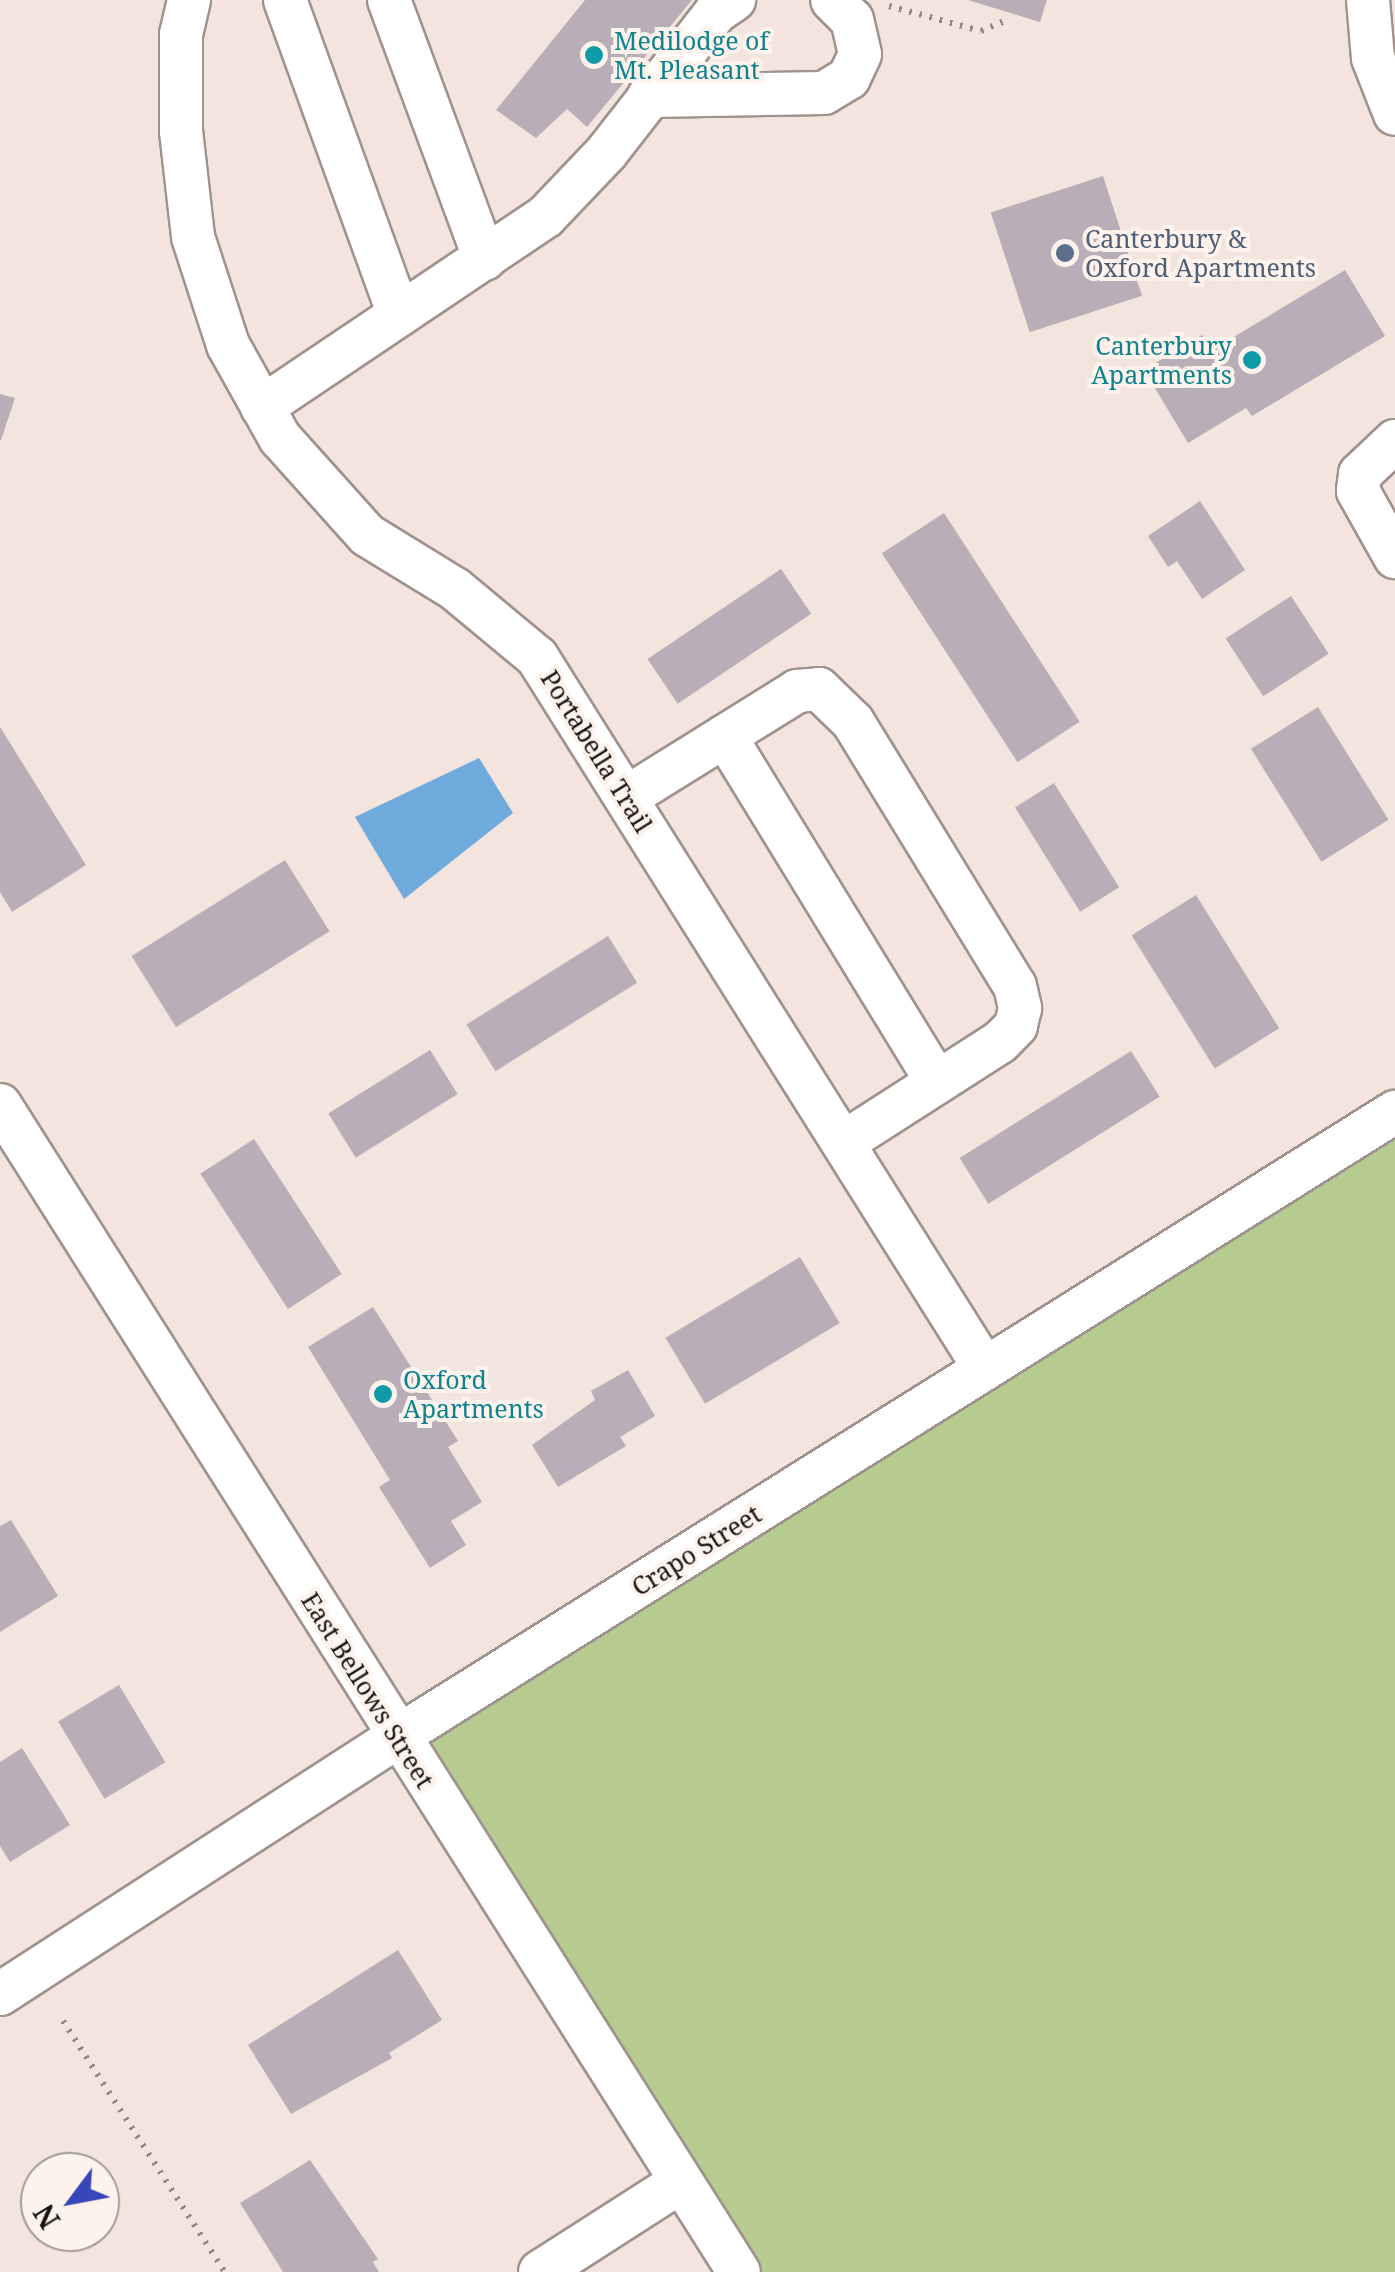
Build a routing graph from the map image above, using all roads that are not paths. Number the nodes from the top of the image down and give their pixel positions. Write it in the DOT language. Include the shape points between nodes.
graph roads {
  1 [pos="189,0"];
  2 [pos="285,0"];
  3 [pos="389,0"];
  4 [pos="734,0"];
  5 [pos="832,0"];
  6 [pos="1368,0"];
  7 [pos="649,96"];
  8 [pos="1395,114"];
  9 [pos="484,259"];
  10 [pos="399,315"];
  11 [pos="262,407"];
  12 [pos="1395,441"];
  13 [pos="1395,557"];
  14 [pos="725,736"];
  15 [pos="627,798"];
  16 [pos="938,1082"];
  17 [pos="0,1105"];
  18 [pos="1395,1112"];
  19 [pos="846,1141"];
  20 [pos="986,1369"];
  21 [pos="397,1736"];
  22 [pos="0,1994"];
  23 [pos="680,2182"];
  24 [pos="540,2272"];
  25 [pos="739,2272"];
  1 -- 11 [label="street, Portabella Trail" via="181,34 181,131 193,237 228,345"];
  2 -- 10 [label="street"];
  3 -- 9 [label="street"];
  4 -- 7 [label="street" via="716,12"];
  5 -- 7 [label="street" via="852,20 860,54 850,78 824,93"];
  6 -- 8 [label="street" via="1373,58"];
  7 -- 9 [label="street" via="546,216"];
  9 -- 10 [label="street"];
  10 -- 11 [label="street"];
  11 -- 15 [label="street, Portabella Trail" via="280,438 367,536 455,589 537,657"];
  12 -- 13 [label="street" via="1360,474 1358,491"];
  14 -- 15 [label="street"];
  14 -- 16 [label="street"];
  14 -- 16 [label="street" via="798,692 819,689 836,699 1005,970 1020,1008 1016,1026"];
  15 -- 19 [label="street, Portabella Trail"];
  16 -- 19 [label="street"];
  17 -- 21 [label="street, East Bellows Street"];
  18 -- 20 [label="street, Crapo Street"];
  19 -- 20 [label="street, Portabella Trail"];
  20 -- 21 [label="street, Crapo Street"];
  21 -- 22 [label="street, Crapo Street"];
  21 -- 23 [label="street, East Bellows Street"];
  23 -- 24 [label="street"];
  23 -- 25 [label="street, East Bellows Street"];
}
